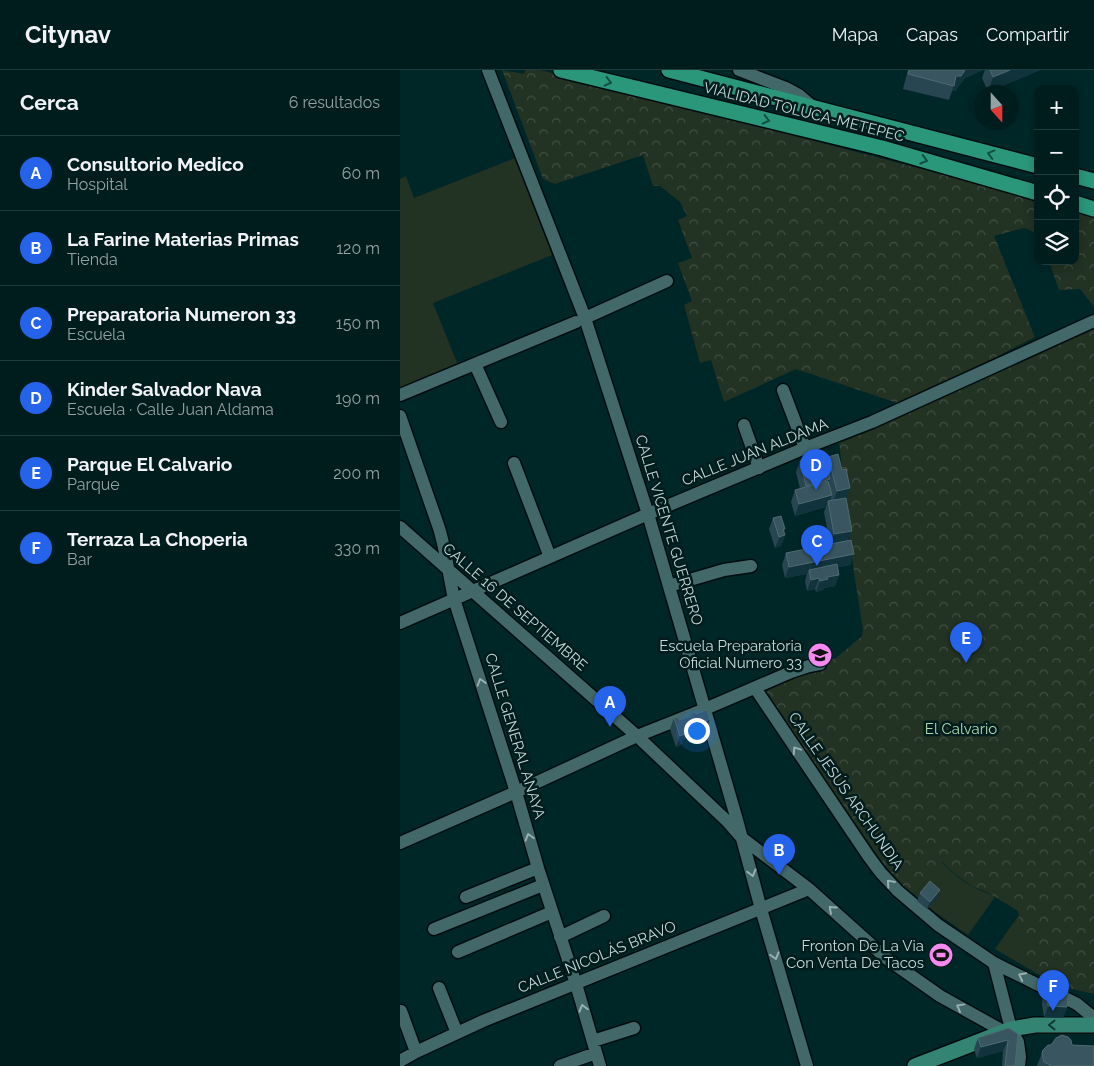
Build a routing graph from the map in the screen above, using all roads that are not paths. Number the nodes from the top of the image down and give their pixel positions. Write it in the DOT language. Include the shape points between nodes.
graph roads {
  1 [pos="487,70"];
  2 [pos="561,70"];
  3 [pos="669,70"];
  4 [pos="738,70"];
  5 [pos="815,108"];
  6 [pos="1034,165"];
  7 [pos="1079,177"];
  8 [pos="1094,181"];
  9 [pos="1034,192"];
  10 [pos="1079,205"];
  11 [pos="1094,209"];
  12 [pos="667,281"];
  13 [pos="580,320"];
  14 [pos="1094,321"];
  15 [pos="475,364"];
  16 [pos="783,390"];
  17 [pos="400,395"];
  18 [pos="400,416"];
  19 [pos="501,422"];
  20 [pos="744,424"];
  21 [pos="805,448"];
  22 [pos="514,463"];
  23 [pos="759,468"];
  24 [pos="648,514"];
  25 [pos="400,527"];
  26 [pos="550,557"];
  27 [pos="751,566"];
  28 [pos="448,569"];
  29 [pos="669,586"];
  30 [pos="474,591"];
  31 [pos="454,599"];
  32 [pos="400,622"];
  33 [pos="820,664"];
  34 [pos="755,688"];
  35 [pos="705,710"];
  36 [pos="637,736"];
  37 [pos="516,792"];
  38 [pos="742,838"];
  39 [pos="400,843"];
  40 [pos="538,868"];
  41 [pos="543,885"];
  42 [pos="809,889"];
  43 [pos="466,896"];
  44 [pos="761,909"];
  45 [pos="552,912"];
  46 [pos="604,916"];
  47 [pos="434,929"];
  48 [pos="560,937"];
  49 [pos="458,952"];
  50 [pos="994,963"];
  51 [pos="576,984"];
  52 [pos="439,988"];
  53 [pos="401,1011"];
  54 [pos="1094,1018"];
  55 [pos="1094,1025"];
  56 [pos="634,1028"];
  57 [pos="1007,1030"];
  58 [pos="458,1033"];
  59 [pos="594,1047"];
  60 [pos="416,1052"];
  61 [pos="400,1061"];
  62 [pos="925,1064"];
  63 [pos="560,1066"];
  64 [pos="600,1066"];
  65 [pos="807,1066"];
  66 [pos="1019,1066"];
  1 -- 13 [label="street, CALLE VICENTE GUERRERO"];
  2 -- 9 [label="highway, VIALIDAD TOLUCA-METEPEC, one-way" via="882,148"];
  3 -- 5 [label="highway, VIALIDAD TOLUCA-METEPEC"];
  4 -- 5 [label="street" via="786,88"];
  6 -- 5 [label="highway, VIALIDAD TOLUCA-METEPEC, one-way"];
  7 -- 8 [label="highway"];
  10 -- 11 [label="highway"];
  12 -- 13 [label="street"];
  13 -- 15 [label="street"];
  13 -- 24 [label="street, CALLE VICENTE GUERRERO"];
  14 -- 21 [label="street, CALLE JUAN ALDAMA" via="848,432"];
  15 -- 17 [label="street"];
  15 -- 19 [label="street"];
  16 -- 21 [label="street"];
  18 -- 28 [label="street, CALLE GENERAL ANAYA" via="439,528"];
  20 -- 23 [label="street"];
  21 -- 23 [label="street, CALLE JUAN ALDAMA"];
  22 -- 26 [label="street"];
  23 -- 24 [label="street, CALLE JUAN ALDAMA"];
  24 -- 26 [label="street, CALLE JUAN ALDAMA"];
  24 -- 29 [label="street, CALLE VICENTE GUERRERO"];
  25 -- 28 [label="street, CALLE 16 DE SEPTIEMBRE"];
  26 -- 30 [label="street, CALLE JUAN ALDAMA"];
  27 -- 29 [label="street" via="724,570"];
  28 -- 30 [label="street, CALLE 16 DE SEPTIEMBRE"];
  28 -- 31 [label="street, CALLE GENERAL ANAYA"];
  29 -- 35 [label="street, CALLE VICENTE GUERRERO"];
  30 -- 31 [label="street, CALLE JUAN ALDAMA"];
  30 -- 36 [label="street, CALLE 16 DE SEPTIEMBRE"];
  31 -- 32 [label="street, CALLE JUAN ALDAMA"];
  37 -- 31 [label="street, CALLE GENERAL ANAYA, one-way"];
  33 -- 34 [label="street"];
  34 -- 35 [label="street"];
  50 -- 34 [label="street, CALLE JESÚS ARCHUNDIA, one-way" via="938,925 898,892 881,873"];
  35 -- 36 [label="street"];
  35 -- 38 [label="street, CALLE VICENTE GUERRERO"];
  36 -- 37 [label="street"];
  36 -- 38 [label="street, CALLE 16 DE SEPTIEMBRE"];
  37 -- 39 [label="street"];
  40 -- 37 [label="street, CALLE GENERAL ANAYA, one-way"];
  38 -- 42 [label="street, CALLE 16 DE SEPTIEMBRE"];
  38 -- 44 [label="street, CALLE VICENTE GUERRERO, one-way"];
  40 -- 41 [label="street, CALLE GENERAL ANAYA"];
  40 -- 43 [label="street"];
  41 -- 45 [label="street, CALLE GENERAL ANAYA"];
  41 -- 47 [label="street"];
  42 -- 44 [label="street, CALLE NICOLÁS BRAVO"];
  57 -- 42 [label="street, CALLE 16 DE SEPTIEMBRE, one-way" via="940,996 886,958"];
  44 -- 51 [label="street, CALLE NICOLÁS BRAVO"];
  44 -- 65 [label="street, CALLE VICENTE GUERRERO, one-way"];
  45 -- 48 [label="street, CALLE GENERAL ANAYA"];
  45 -- 49 [label="street"];
  46 -- 48 [label="street"];
  48 -- 51 [label="street, CALLE GENERAL ANAYA"];
  54 -- 50 [label="street, CALLE JESÚS ARCHUNDIA, one-way" via="1077,1004"];
  50 -- 57 [label="street"];
  51 -- 58 [label="street, CALLE NICOLÁS BRAVO"];
  59 -- 51 [label="street, CALLE GENERAL ANAYA, one-way"];
  52 -- 58 [label="street"];
  53 -- 60 [label="street"];
  55 -- 57 [label="main road, one-way" via="1035,1025"];
  56 -- 59 [label="street"];
  57 -- 62 [label="main road"];
  57 -- 66 [label="street" via="1018,1042"];
  58 -- 60 [label="street, CALLE NICOLÁS BRAVO"];
  59 -- 63 [label="street"];
  59 -- 64 [label="street, CALLE GENERAL ANAYA"];
  60 -- 61 [label="street, CALLE NICOLÁS BRAVO"];
}
